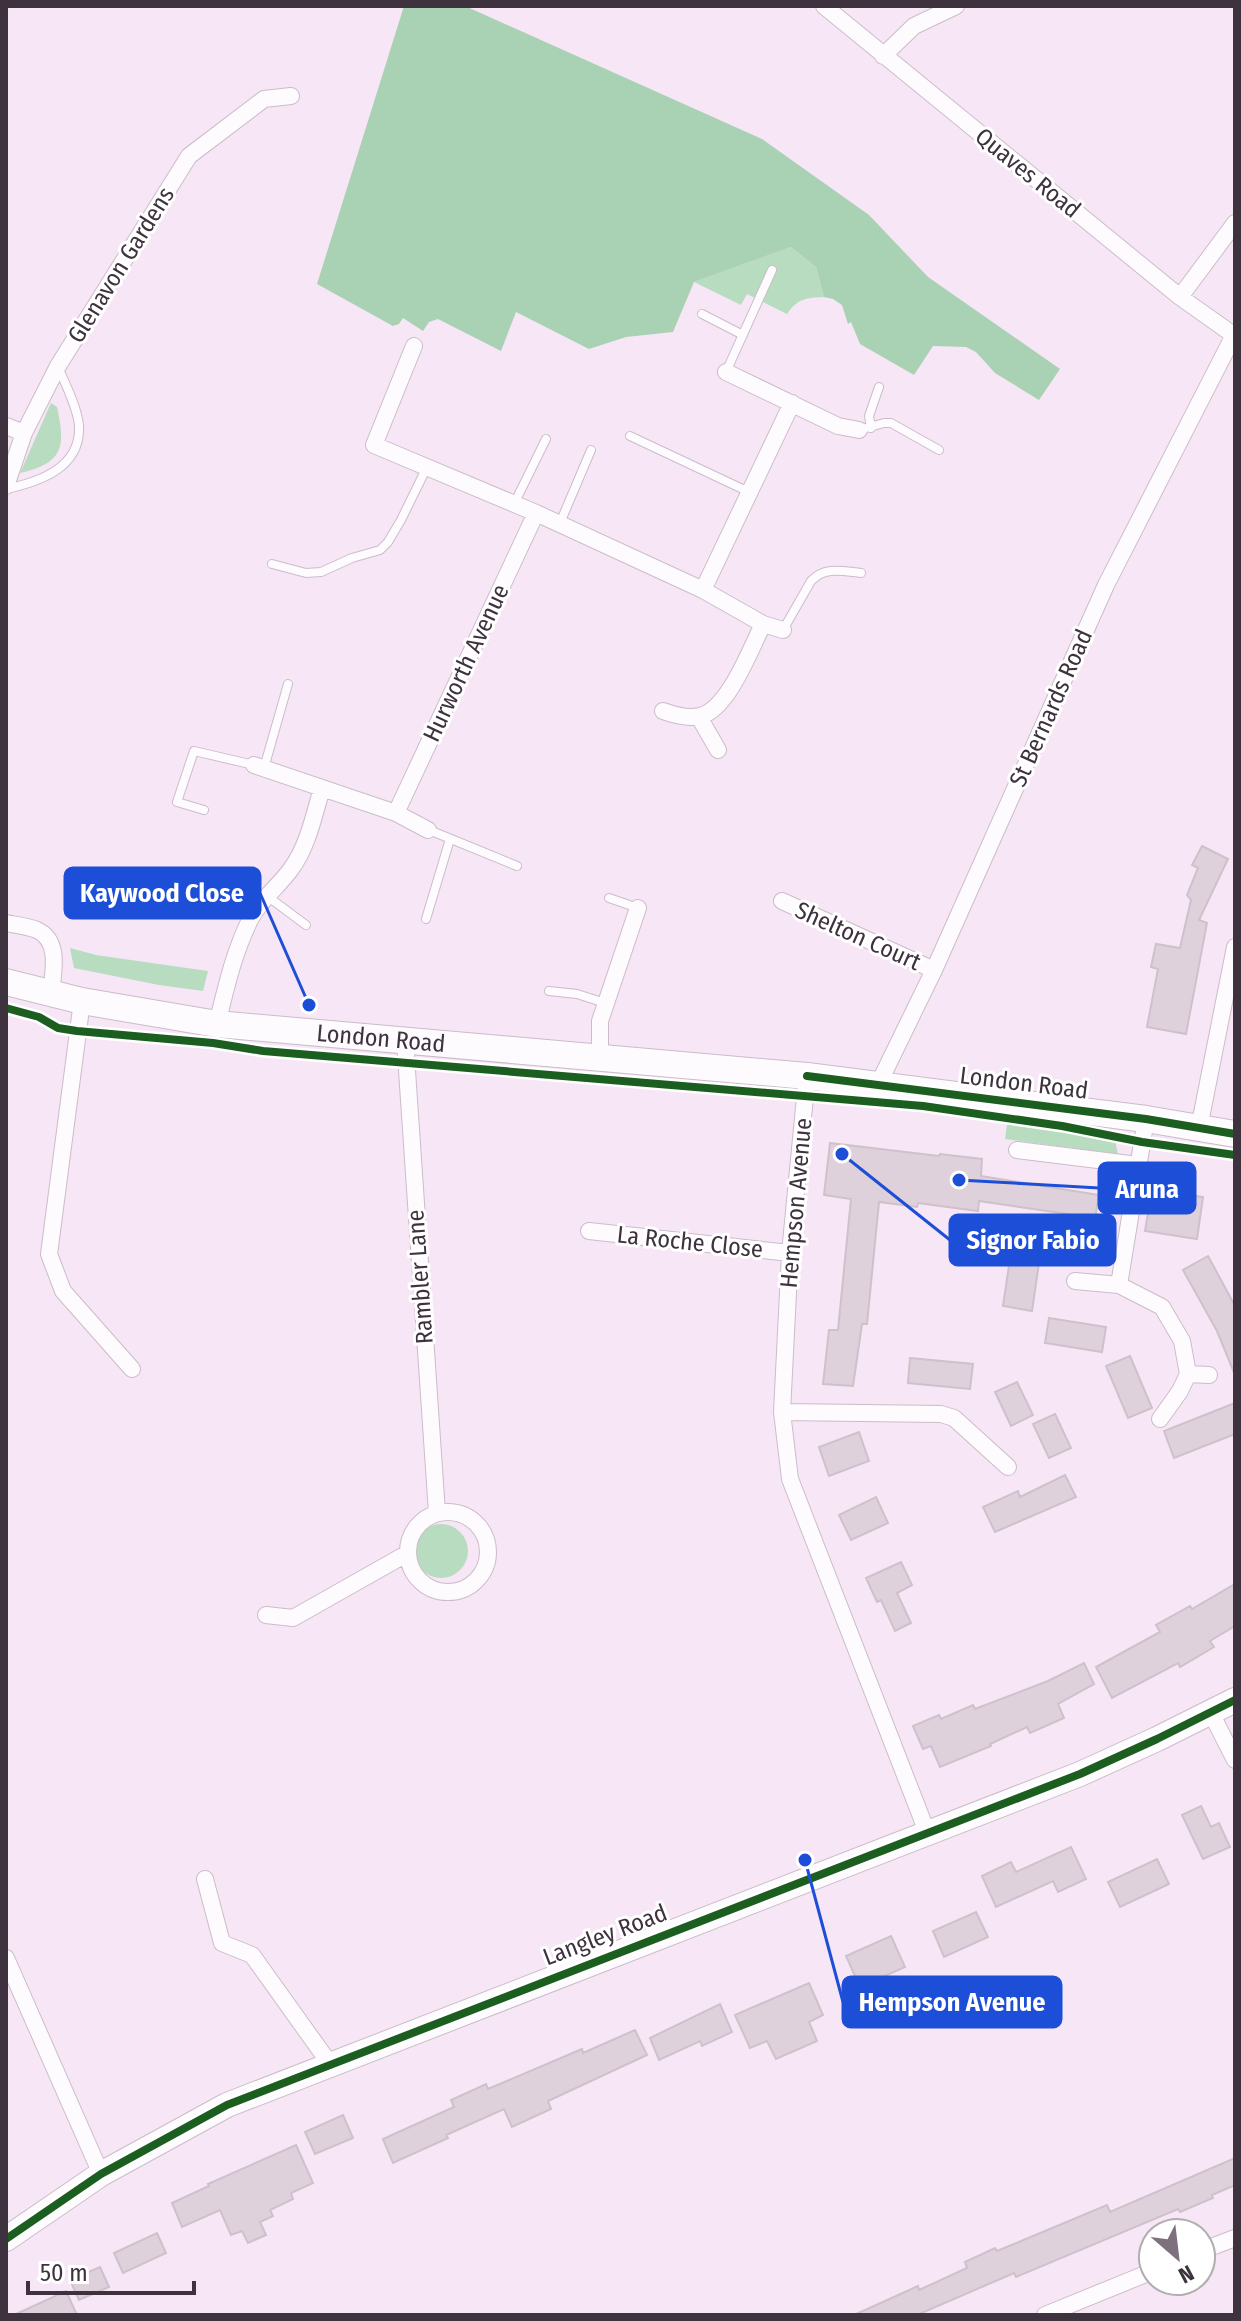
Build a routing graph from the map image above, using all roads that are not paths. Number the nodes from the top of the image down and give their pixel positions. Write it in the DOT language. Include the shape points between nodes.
graph roads {
  1 [pos="824,6"];
  2 [pos="956,6"];
  3 [pos="883,56"];
  4 [pos="291,96"];
  5 [pos="1235,223"];
  6 [pos="772,270"];
  7 [pos="1180,297"];
  8 [pos="702,314"];
  9 [pos="743,335"];
  10 [pos="1235,336"];
  11 [pos="414,346"];
  12 [pos="58,366"];
  13 [pos="726,372"];
  14 [pos="879,387"];
  15 [pos="792,403"];
  16 [pos="6,426"];
  17 [pos="865,429"];
  18 [pos="24,433"];
  19 [pos="630,436"];
  20 [pos="546,439"];
  21 [pos="591,450"];
  22 [pos="939,450"];
  23 [pos="427,466"];
  24 [pos="6,487"];
  25 [pos="749,492"];
  26 [pos="514,504"];
  27 [pos="536,513"];
  28 [pos="559,524"];
  29 [pos="272,564"];
  30 [pos="861,573"];
  31 [pos="703,590"];
  32 [pos="763,624"];
  33 [pos="783,630"];
  34 [pos="288,684"];
  35 [pos="663,711"];
  36 [pos="699,717"];
  37 [pos="718,750"];
  38 [pos="259,767"];
  39 [pos="322,788"];
  40 [pos="204,810"];
  41 [pos="396,813"];
  42 [pos="428,830"];
  43 [pos="450,839"];
  44 [pos="517,866"];
  45 [pos="267,896"];
  46 [pos="609,898"];
  47 [pos="782,901"];
  48 [pos="638,908"];
  49 [pos="426,919"];
  50 [pos="6,923"];
  51 [pos="306,925"];
  52 [pos="1235,947"];
  53 [pos="934,970"];
  54 [pos="6,982"];
  55 [pos="549,991"];
  56 [pos="51,994"];
  57 [pos="82,1001"];
  58 [pos="606,1004"];
  59 [pos="217,1024"];
  60 [pos="405,1041"];
  61 [pos="600,1056"];
  62 [pos="807,1076"];
  63 [pos="878,1085"];
  64 [pos="1146,1119"];
  65 [pos="1199,1128"];
  66 [pos="1235,1134"];
  67 [pos="1017,1150"];
  68 [pos="1138,1165"];
  69 [pos="589,1231"];
  70 [pos="790,1253"];
  71 [pos="1075,1281"];
  72 [pos="1119,1285"];
  73 [pos="132,1369"];
  74 [pos="1188,1374"];
  75 [pos="1209,1375"];
  76 [pos="782,1412"];
  77 [pos="1160,1419"];
  78 [pos="1008,1467"];
  79 [pos="437,1513"];
  80 [pos="408,1553"];
  81 [pos="266,1615"];
  82 [pos="1235,1700"];
  83 [pos="1211,1713"];
  84 [pos="1235,1760"];
  85 [pos="927,1832"];
  86 [pos="205,1879"];
  87 [pos="6,1958"];
  88 [pos="330,2064"];
  89 [pos="101,2174"];
  90 [pos="6,2239"];
  91 [pos="1137,2278"];
  92 [pos="1045,2315"];
  1 -- 3 [label="street, Quaves Road"];
  2 -- 3 [label="street" via="914,26"];
  3 -- 7 [label="street, Quaves Road"];
  4 -- 12 [label="street, Glenavon Gardens" via="264,99 189,156"];
  5 -- 7 [label="street"];
  6 -- 9 [label="lane"];
  7 -- 10 [label="street, Quaves Road"];
  8 -- 9 [label="lane"];
  9 -- 13 [label="lane"];
  10 -- 53 [label="street, St Bernards Road" via="1106,585"];
  11 -- 23 [label="street" via="374,445"];
  12 -- 18 [label="street, Glenavon Gardens"];
  12 -- 24 [label="lane" via="79,425 76,449 54,474"];
  13 -- 15 [label="street"];
  14 -- 17 [label="lane"];
  15 -- 17 [label="street" via="838,426"];
  15 -- 25 [label="street"];
  16 -- 18 [label="street"];
  17 -- 22 [label="lane" via="891,423"];
  18 -- 24 [label="street, Glenavon Gardens"];
  19 -- 25 [label="lane"];
  20 -- 26 [label="lane"];
  21 -- 28 [label="lane"];
  23 -- 26 [label="street"];
  23 -- 29 [label="lane" via="380,550 321,572"];
  25 -- 31 [label="street"];
  26 -- 27 [label="street"];
  27 -- 28 [label="street"];
  27 -- 41 [label="street, Hurworth Avenue"];
  28 -- 31 [label="street"];
  30 -- 33 [label="lane" via="832,570 817,575"];
  31 -- 32 [label="street"];
  32 -- 33 [label="street"];
  32 -- 36 [label="street" via="735,682 712,711"];
  34 -- 38 [label="lane"];
  35 -- 36 [label="street"];
  36 -- 37 [label="street"];
  38 -- 39 [label="street"];
  38 -- 40 [label="lane" via="194,751 177,802"];
  39 -- 41 [label="street"];
  39 -- 45 [label="street" via="302,852"];
  41 -- 42 [label="street"];
  42 -- 43 [label="lane"];
  43 -- 44 [label="lane"];
  43 -- 49 [label="lane"];
  45 -- 51 [label="lane"];
  45 -- 59 [label="street" via="236,949"];
  46 -- 48 [label="lane"];
  47 -- 53 [label="street, Shelton Court"];
  48 -- 58 [label="street"];
  50 -- 56 [label="street" via="38,930 51,941"];
  52 -- 65 [label="street"];
  53 -- 63 [label="street, St Bernards Road"];
  54 -- 56 [label="main road, London Road"];
  55 -- 58 [label="lane"];
  56 -- 57 [label="main road, London Road"];
  57 -- 59 [label="main road, London Road"];
  57 -- 73 [label="street" via="49,1254 63,1291"];
  58 -- 61 [label="street" via="600,1021"];
  59 -- 60 [label="main road, London Road"];
  60 -- 61 [label="main road, London Road"];
  60 -- 79 [label="street, Rambler Lane"];
  61 -- 62 [label="main road, London Road"];
  62 -- 63 [label="main road, London Road"];
  62 -- 70 [label="street, Hempson Avenue"];
  63 -- 64 [label="main road, London Road"];
  64 -- 65 [label="main road, London Road"];
  64 -- 68 [label="street"];
  65 -- 66 [label="main road, London Road"];
  67 -- 68 [label="street"];
  68 -- 72 [label="street"];
  69 -- 70 [label="street, La Roche Close"];
  70 -- 76 [label="street, Hempson Avenue"];
  71 -- 72 [label="street"];
  72 -- 74 [label="street" via="1162,1307 1182,1341"];
  74 -- 75 [label="street"];
  74 -- 77 [label="street"];
  76 -- 78 [label="street" via="941,1414 954,1418"];
  76 -- 85 [label="street, Hempson Avenue" via="790,1479"];
  79 -- 80 [label="street" via="419,1524"];
  79 -- 80 [label="street" via="464,1514 484,1531 489,1557 485,1570 466,1589 439,1592 417,1578"];
  80 -- 81 [label="street" via="293,1618"];
  82 -- 83 [label="street, Langley Road"];
  83 -- 84 [label="street"];
  83 -- 85 [label="street, Langley Road" via="1080,1774"];
  85 -- 88 [label="street, Langley Road"];
  86 -- 88 [label="street" via="222,1943 252,1955"];
  87 -- 89 [label="street"];
  88 -- 89 [label="street, Langley Road" via="227,2105"];
  89 -- 90 [label="street, Langley Road"];
  91 -- 92 [label="street"];
}
